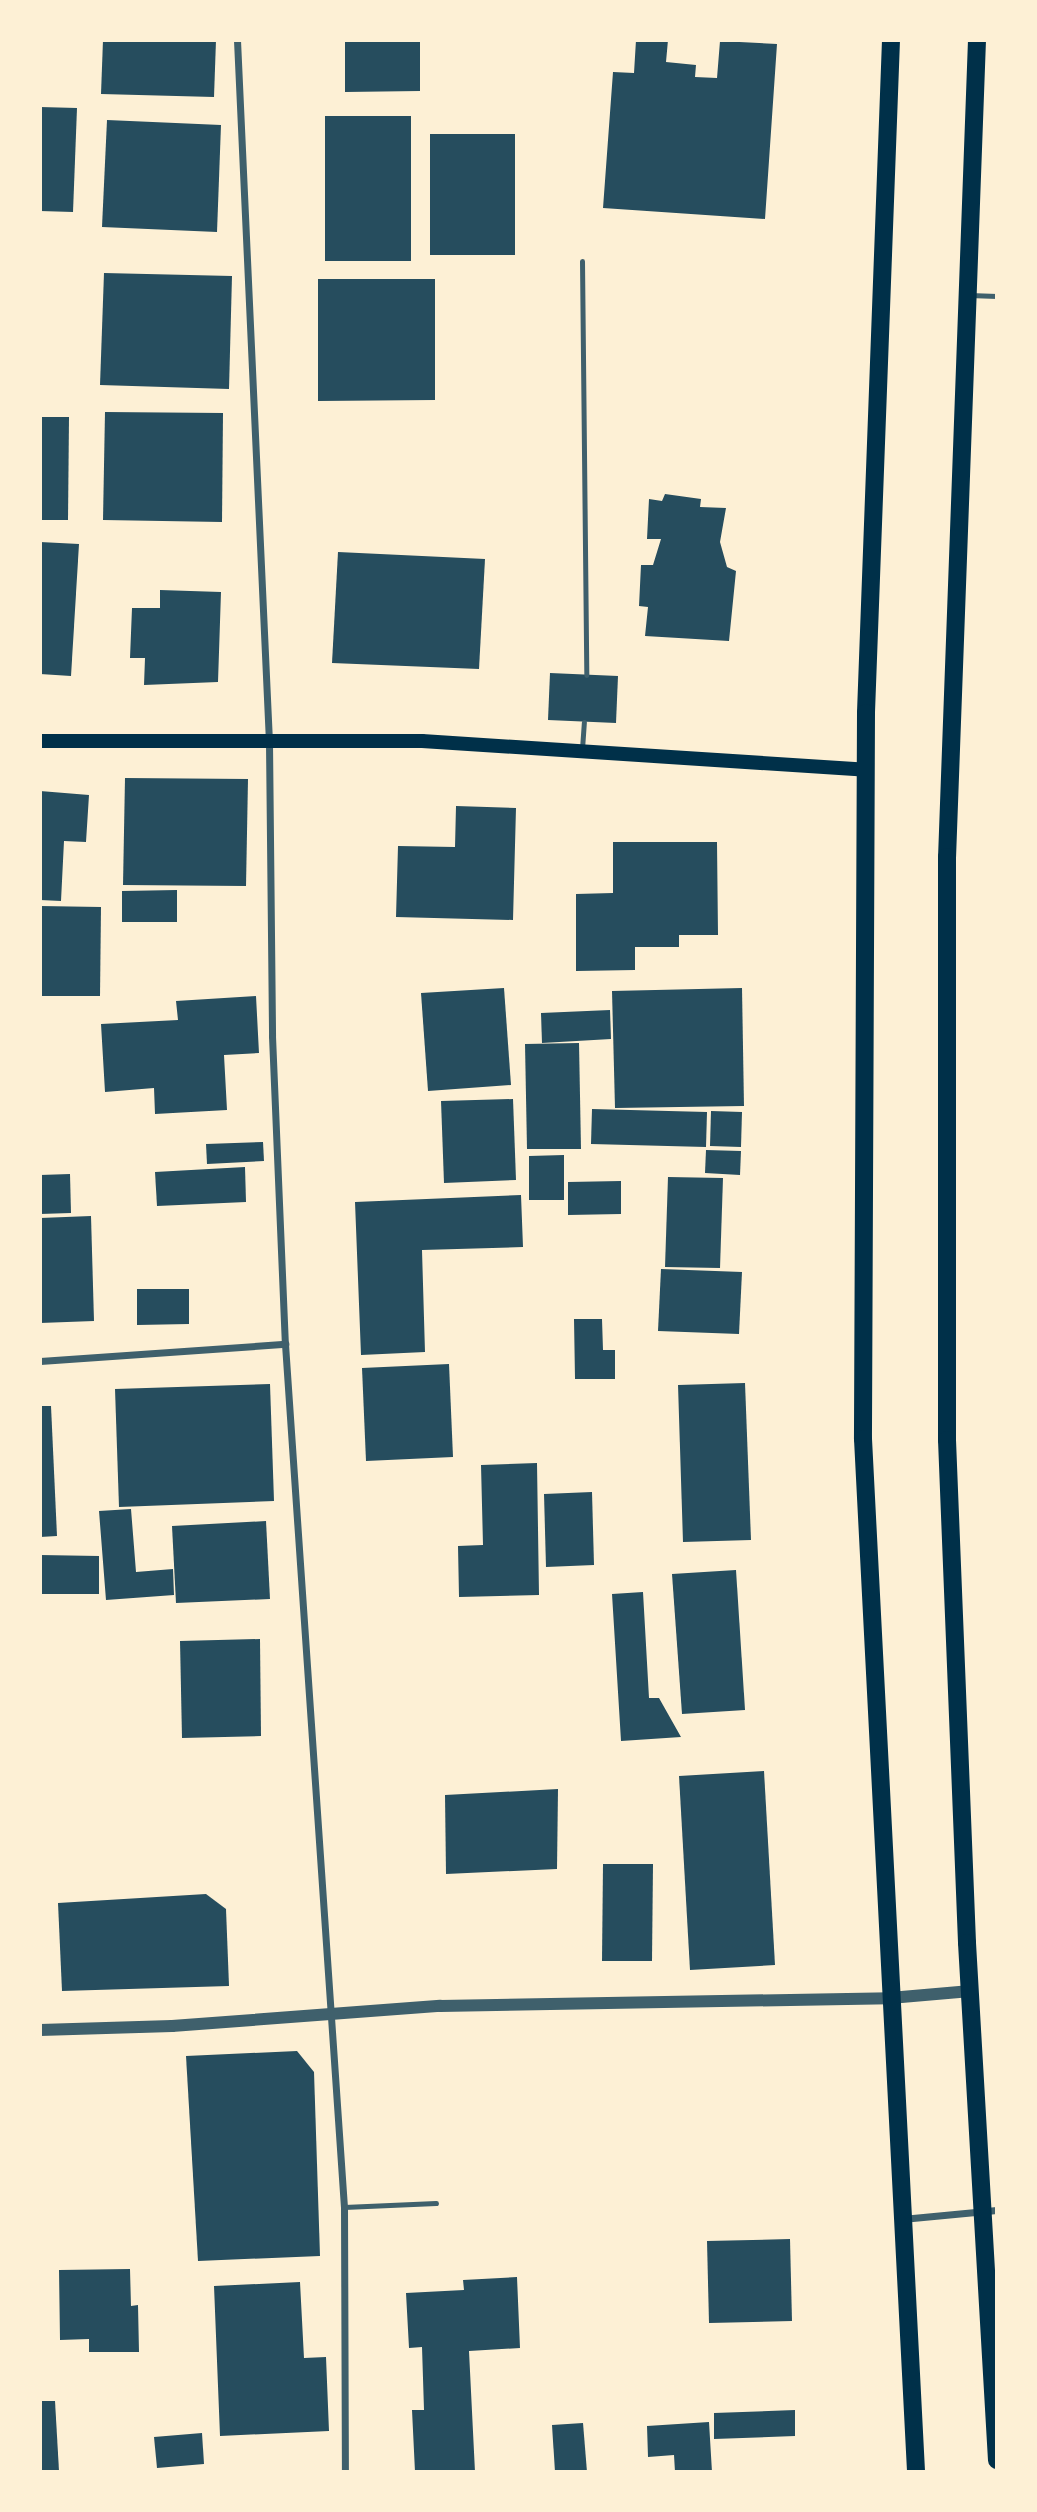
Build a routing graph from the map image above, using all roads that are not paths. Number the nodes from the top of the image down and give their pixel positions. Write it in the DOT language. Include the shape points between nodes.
graph roads {
  1 [pos="237,40"];
  2 [pos="891,40"];
  3 [pos="977,40"];
  4 [pos="582,261"];
  5 [pos="966,295"];
  6 [pos="997,296"];
  7 [pos="586,675"];
  8 [pos="584,722"];
  9 [pos="40,741"];
  10 [pos="269,743"];
  11 [pos="582,752"];
  12 [pos="866,770"];
  13 [pos="285,1344"];
  14 [pos="40,1361"];
  15 [pos="971,1991"];
  16 [pos="890,1998"];
  17 [pos="333,2012"];
  18 [pos="40,2030"];
  19 [pos="436,2203"];
  20 [pos="344,2207"];
  21 [pos="990,2212"];
  22 [pos="901,2219"];
  23 [pos="997,2460"];
  24 [pos="345,2472"];
  25 [pos="916,2472"];
  1 -- 10 [label="street"];
  2 -- 12 [label="main road"];
  3 -- 5 [label="main road"];
  4 -- 7 [label="lane"];
  5 -- 6 [label="lane"];
  5 -- 15 [label="main road" via="947,857 947,1440"];
  8 -- 11 [label="lane"];
  9 -- 10 [label="main road"];
  10 -- 11 [label="main road" via="422,741"];
  10 -- 13 [label="street" via="272,1036"];
  11 -- 12 [label="main road"];
  12 -- 16 [label="main road" via="863,1439"];
  13 -- 14 [label="street"];
  13 -- 17 [label="street"];
  15 -- 16 [label="street"];
  15 -- 21 [label="main road"];
  16 -- 17 [label="street" via="657,1999"];
  16 -- 22 [label="main road"];
  17 -- 18 [label="street" via="172,2026"];
  17 -- 20 [label="street"];
  19 -- 20 [label="lane"];
  20 -- 24 [label="street"];
  21 -- 22 [label="street"];
  21 -- 23 [label="main road"];
  22 -- 25 [label="main road"];
}
